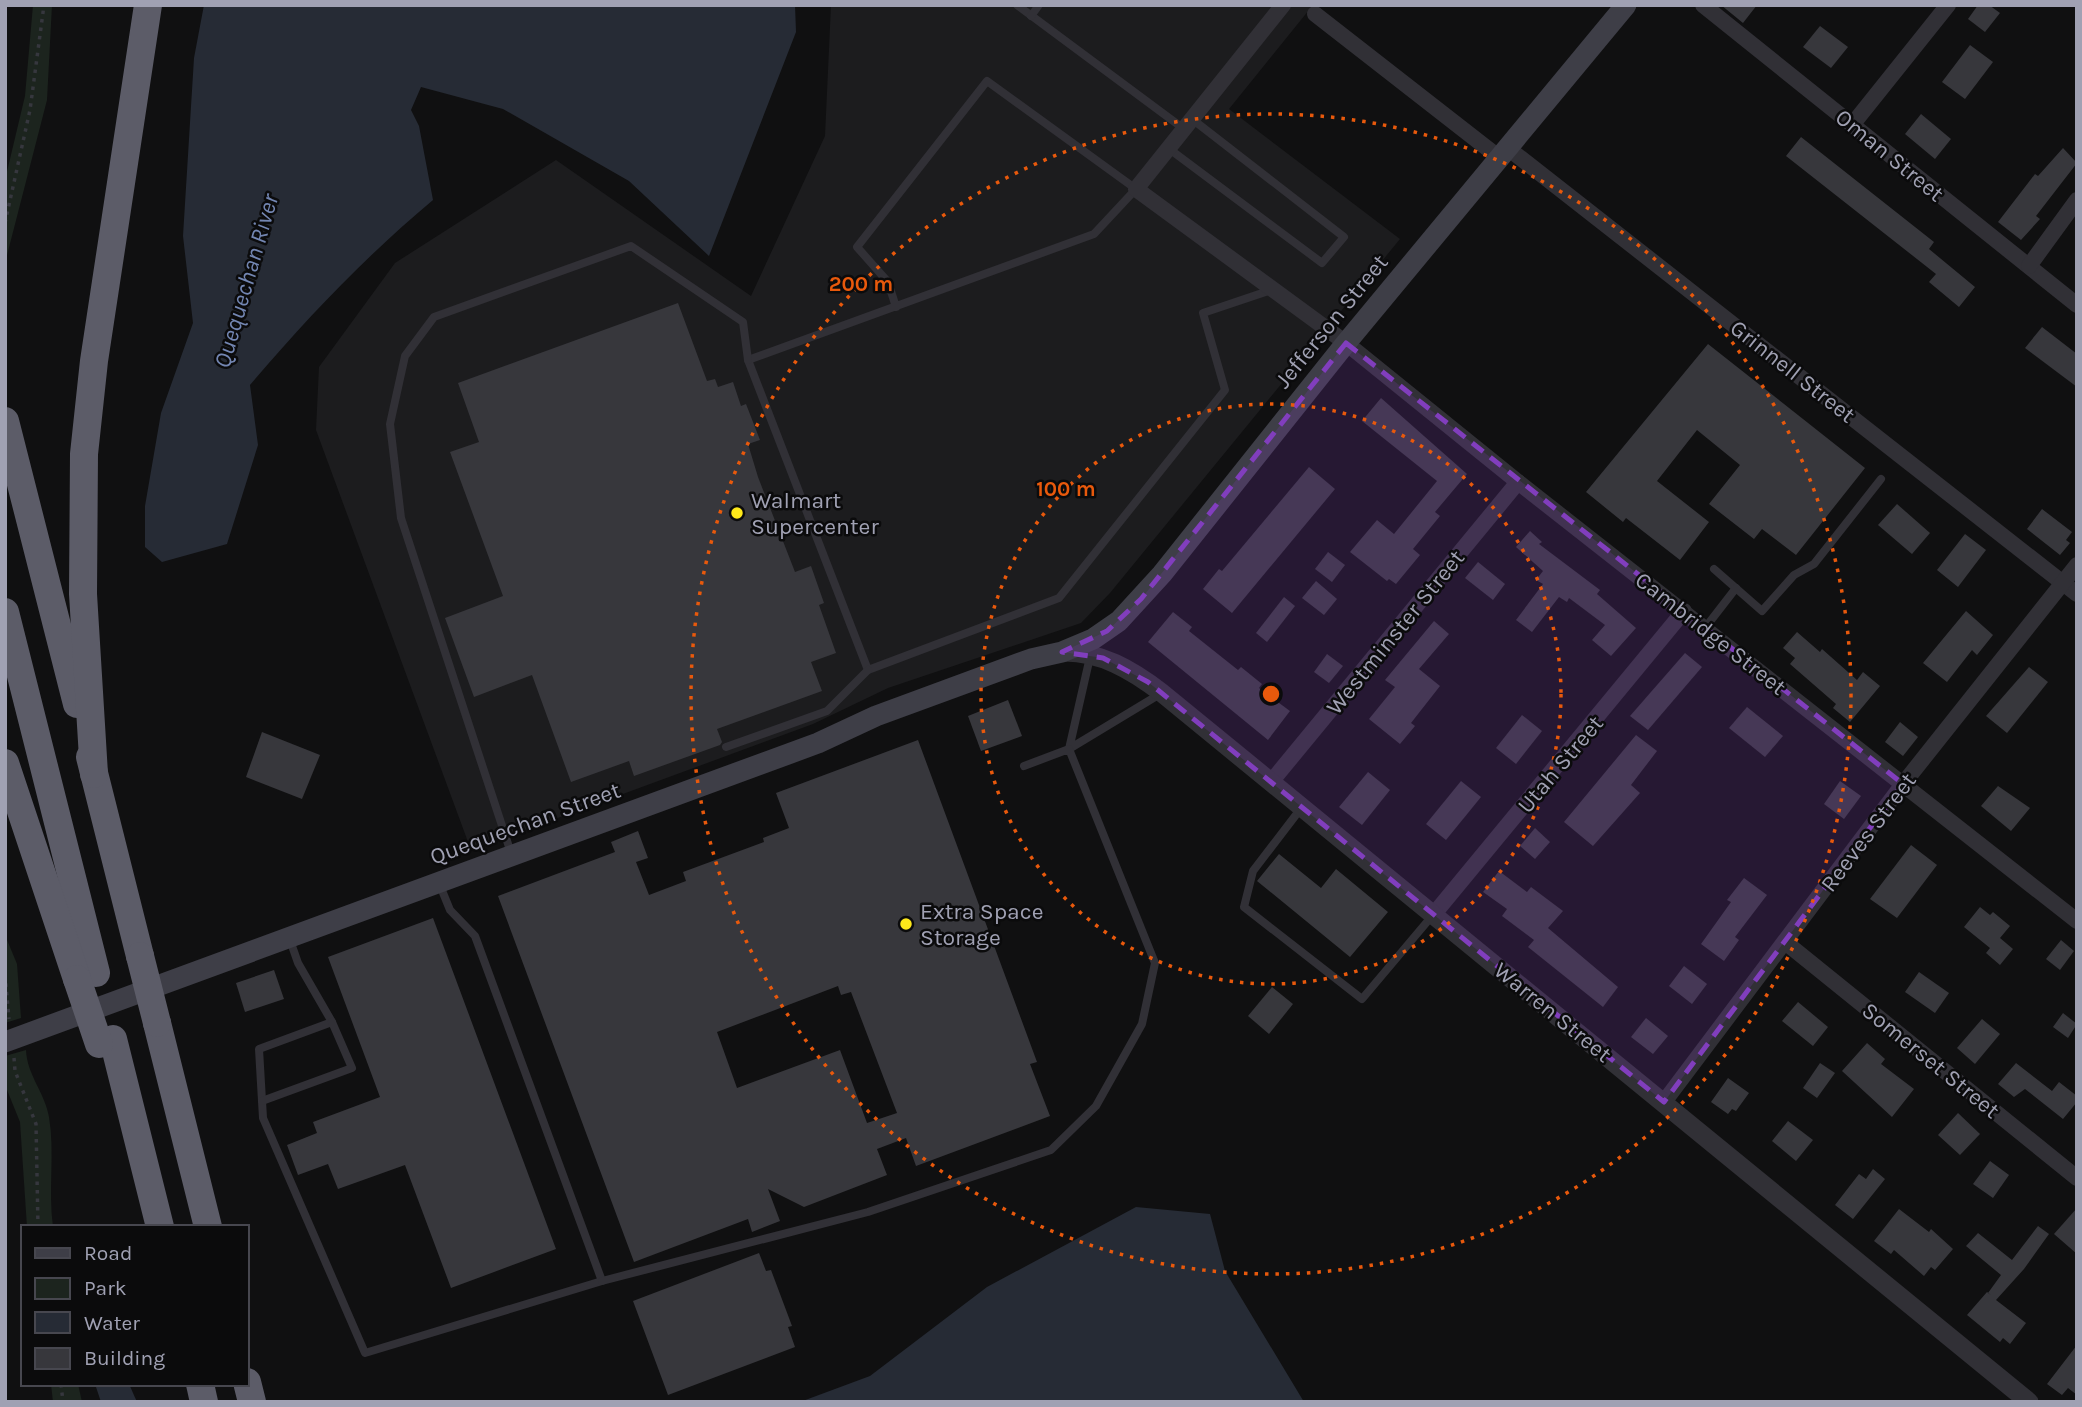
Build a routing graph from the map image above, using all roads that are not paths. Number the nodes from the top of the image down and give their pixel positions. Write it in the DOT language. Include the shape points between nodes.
graph roads {
  1 [pos="148,5"];
  2 [pos="1017,5"];
  3 [pos="1039,5"];
  4 [pos="1283,5"];
  5 [pos="1626,5"];
  6 [pos="1703,5"];
  7 [pos="1948,5"];
  8 [pos="1315,14"];
  9 [pos="1031,16"];
  10 [pos="1188,124"];
  11 [pos="1852,125"];
  12 [pos="1168,148"];
  13 [pos="1505,154"];
  14 [pos="1136,189"];
  15 [pos="2077,200"];
  16 [pos="2029,266"];
  17 [pos="1273,289"];
  18 [pos="2077,305"];
  19 [pos="896,307"];
  20 [pos="1346,343"];
  21 [pos="748,360"];
  22 [pos="5,421"];
  23 [pos="1881,479"];
  24 [pos="1518,482"];
  25 [pos="2077,565"];
  26 [pos="1714,569"];
  27 [pos="2063,583"];
  28 [pos="1736,588"];
  29 [pos="2077,594"];
  30 [pos="1684,611"];
  31 [pos="5,612"];
  32 [pos="1705,628"];
  33 [pos="1062,652"];
  34 [pos="1090,654"];
  35 [pos="868,670"];
  36 [pos="1162,692"];
  37 [pos="726,747"];
  38 [pos="1069,749"];
  39 [pos="5,763"];
  40 [pos="1024,766"];
  41 [pos="94,774"];
  42 [pos="1271,782"];
  43 [pos="1903,784"];
  44 [pos="1302,807"];
  45 [pos="512,857"];
  46 [pos="439,883"];
  47 [pos="1434,914"];
  48 [pos="2077,921"];
  49 [pos="289,937"];
  50 [pos="1785,942"];
  51 [pos="87,976"];
  52 [pos="332,1022"];
  53 [pos="8,1041"];
  54 [pos="262,1101"];
  55 [pos="1664,1102"];
  56 [pos="2077,1178"];
  57 [pos="159,1224"];
  58 [pos="208,1225"];
  59 [pos="602,1281"];
  60 [pos="2029,1402"];
  1 -- 41 [label="highway" via="86,424 83,594"];
  2 -- 9 [label="lane"];
  3 -- 9 [label="lane"];
  4 -- 10 [label="street"];
  5 -- 13 [label="main road, Jefferson Street"];
  6 -- 11 [label="street, Oman Street"];
  7 -- 11 [label="street"];
  8 -- 13 [label="street, Grinnell Street"];
  9 -- 10 [label="lane"];
  10 -- 12 [label="street"];
  10 -- 12 [label="lane" via="1344,237 1322,263"];
  11 -- 16 [label="street, Oman Street"];
  12 -- 14 [label="street"];
  13 -- 20 [label="main road, Jefferson Street"];
  13 -- 27 [label="street, Grinnell Street"];
  14 -- 17 [label="street, Cambridge Street"];
  14 -- 19 [label="lane" via="1094,234"];
  14 -- 19 [label="lane" via="987,81 857,247 888,282"];
  15 -- 16 [label="street"];
  16 -- 18 [label="street, Oman Street"];
  17 -- 20 [label="street, Cambridge Street"];
  17 -- 35 [label="lane" via="1203,313 1225,390 1059,598"];
  19 -- 21 [label="lane"];
  20 -- 24 [label="street, Cambridge Street"];
  20 -- 33 [label="main road, Jefferson Street" via="1135,604 1107,631"];
  21 -- 35 [label="lane"];
  21 -- 45 [label="lane" via="743,322 631,246 434,317 405,356 390,424 401,518"];
  22 -- 41 [label="highway"];
  23 -- 28 [label="lane" via="1814,564 1794,575 1762,611"];
  24 -- 30 [label="street, Cambridge Street"];
  24 -- 42 [label="street, Westminster Street"];
  25 -- 27 [label="street, Reeves Street"];
  26 -- 28 [label="lane"];
  27 -- 29 [label="street, Grinnell Street"];
  27 -- 43 [label="street, Reeves Street"];
  28 -- 32 [label="lane"];
  30 -- 32 [label="street, Cambridge Street"];
  30 -- 47 [label="street, Utah Street"];
  31 -- 51 [label="highway"];
  32 -- 43 [label="street, Cambridge Street"];
  33 -- 34 [label="street, Warren Street"];
  33 -- 45 [label="main road, Quequechan Street" via="876,716 818,743"];
  34 -- 36 [label="street, Warren Street" via="1126,669"];
  34 -- 38 [label="lane"];
  35 -- 37 [label="lane" via="827,711"];
  36 -- 38 [label="lane"];
  36 -- 42 [label="street, Warren Street"];
  38 -- 40 [label="lane"];
  38 -- 59 [label="lane" via="1155,963 1142,1024 1096,1106 1051,1150 869,1212"];
  39 -- 51 [label="highway"];
  41 -- 58 [label="highway, bridge"];
  42 -- 44 [label="street, Warren Street"];
  43 -- 48 [label="street, Cambridge Street"];
  43 -- 50 [label="street, Reeves Street"];
  44 -- 47 [label="street, Warren Street"];
  44 -- 47 [label="lane" via="1253,872 1244,907 1362,999"];
  45 -- 46 [label="main road, Quequechan Street"];
  46 -- 49 [label="main road, Quequechan Street"];
  46 -- 59 [label="lane" via="450,910 475,936"];
  47 -- 55 [label="street, Warren Street"];
  49 -- 52 [label="lane"];
  49 -- 53 [label="main road, Quequechan Street"];
  50 -- 55 [label="street, Reeves Street"];
  50 -- 56 [label="street, Somerset Street"];
  51 -- 57 [label="highway"];
  52 -- 54 [label="lane" via="259,1049"];
  52 -- 54 [label="lane" via="352,1068"];
  54 -- 59 [label="lane" via="263,1118 365,1353"];
  55 -- 60 [label="street, Warren Street"];
}
